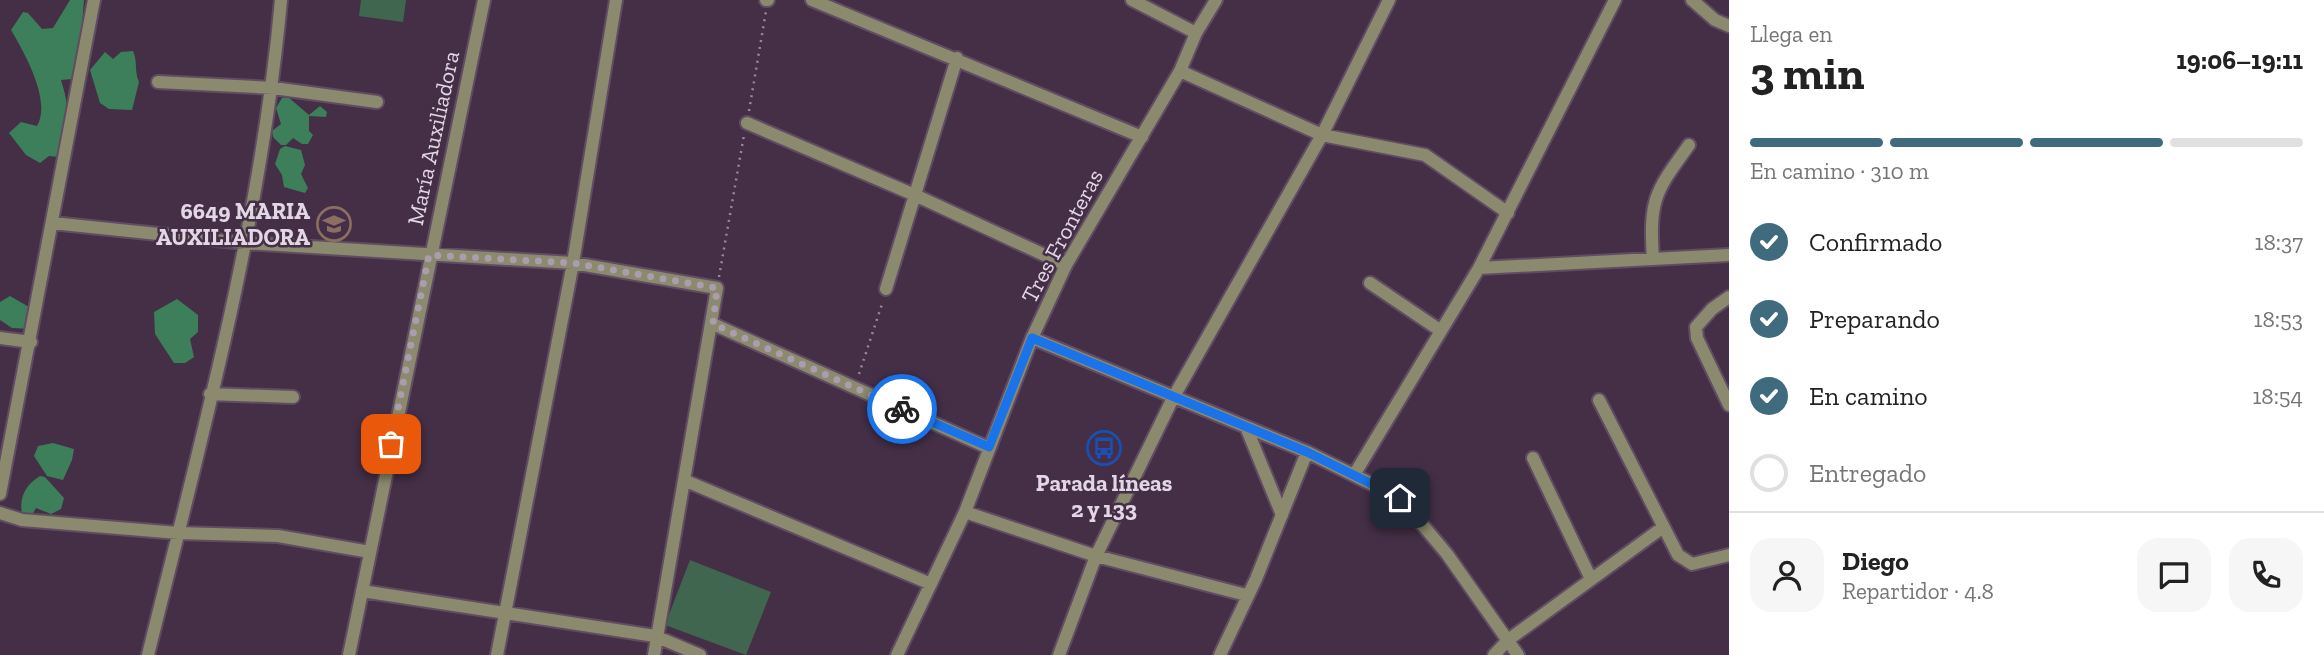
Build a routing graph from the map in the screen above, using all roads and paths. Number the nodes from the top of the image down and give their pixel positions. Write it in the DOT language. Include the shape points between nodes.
graph roads {
  1 [pos="94,0"];
  2 [pos="281,0"];
  3 [pos="484,0"];
  4 [pos="616,0"];
  5 [pos="767,0"];
  6 [pos="813,0"];
  7 [pos="1132,0"];
  8 [pos="1216,0"];
  9 [pos="1389,0"];
  10 [pos="1615,0"];
  11 [pos="1692,0"];
  12 [pos="1729,26"];
  13 [pos="1196,33"];
  14 [pos="957,58"];
  15 [pos="1180,71"];
  16 [pos="158,82"];
  17 [pos="273,88"];
  18 [pos="377,102"];
  19 [pos="747,123"];
  20 [pos="1322,135"];
  21 [pos="1142,137"];
  22 [pos="1689,145"];
  23 [pos="917,196"];
  24 [pos="1508,213"];
  25 [pos="51,223"];
  26 [pos="245,243"];
  27 [pos="429,255"];
  28 [pos="1729,255"];
  29 [pos="1653,259"];
  30 [pos="573,263"];
  31 [pos="1066,265"];
  32 [pos="1479,268"];
  33 [pos="1370,283"];
  34 [pos="717,288"];
  35 [pos="886,289"];
  36 [pos="1729,297"];
  37 [pos="713,324"];
  38 [pos="1441,331"];
  39 [pos="0,338"];
  40 [pos="1032,338"];
  41 [pos="31,342"];
  42 [pos="854,388"];
  43 [pos="210,394"];
  44 [pos="293,397"];
  45 [pos="1173,398"];
  46 [pos="1599,400"];
  47 [pos="1729,405"];
  48 [pos="1246,427"];
  49 [pos="989,447"];
  50 [pos="1307,452"];
  51 [pos="1533,458"];
  52 [pos="1354,475"];
  53 [pos="686,481"];
  54 [pos="0,494"];
  55 [pos="965,512"];
  56 [pos="0,513"];
  57 [pos="1282,515"];
  58 [pos="1662,528"];
  59 [pos="178,533"];
  60 [pos="370,552"];
  61 [pos="1096,556"];
  62 [pos="1729,556"];
  63 [pos="1591,579"];
  64 [pos="931,584"];
  65 [pos="362,592"];
  66 [pos="1246,595"];
  67 [pos="507,611"];
  68 [pos="655,636"];
  69 [pos="1508,640"];
  70 [pos="148,655"];
  71 [pos="349,655"];
  72 [pos="497,655"];
  73 [pos="654,655"];
  74 [pos="700,655"];
  75 [pos="897,655"];
  76 [pos="1059,655"];
  77 [pos="1220,655"];
  78 [pos="1494,655"];
  79 [pos="1518,655"];
  1 -- 25 [label="street"];
  2 -- 17 [label="street"];
  3 -- 27 [label="street, María Auxiliadora"];
  4 -- 30 [label="street"];
  5 -- 19 [label="path"];
  6 -- 14 [label="street"];
  7 -- 13 [label="street"];
  8 -- 13 [label="street, Tres Fronteras"];
  9 -- 20 [label="street"];
  10 -- 24 [label="street"];
  11 -- 12 [label="street"];
  13 -- 15 [label="street, Tres Fronteras"];
  14 -- 21 [label="street"];
  14 -- 23 [label="street"];
  15 -- 20 [label="street"];
  15 -- 21 [label="street, Tres Fronteras"];
  16 -- 17 [label="street"];
  17 -- 18 [label="street"];
  17 -- 26 [label="street"];
  19 -- 23 [label="street"];
  19 -- 34 [label="path"];
  20 -- 24 [label="street" via="1425,155"];
  20 -- 45 [label="street"];
  21 -- 31 [label="street, Tres Fronteras"];
  22 -- 29 [label="street" via="1657,189 1650,216"];
  23 -- 31 [label="street"];
  23 -- 35 [label="street"];
  24 -- 32 [label="street"];
  25 -- 26 [label="street"];
  25 -- 41 [label="street"];
  26 -- 27 [label="street"];
  26 -- 43 [label="street"];
  27 -- 30 [label="street"];
  27 -- 60 [label="street, María Auxiliadora"];
  28 -- 29 [label="street"];
  29 -- 32 [label="street"];
  30 -- 34 [label="street"];
  30 -- 67 [label="street"];
  31 -- 40 [label="street, Tres Fronteras"];
  32 -- 38 [label="street"];
  33 -- 38 [label="street"];
  34 -- 37 [label="street"];
  35 -- 42 [label="path"];
  36 -- 47 [label="street" via="1696,327"];
  37 -- 42 [label="street"];
  37 -- 53 [label="street"];
  38 -- 52 [label="street"];
  39 -- 41 [label="street"];
  40 -- 45 [label="street"];
  40 -- 49 [label="street, Tres Fronteras"];
  41 -- 54 [label="street"];
  42 -- 49 [label="street"];
  43 -- 44 [label="street"];
  43 -- 59 [label="street"];
  45 -- 48 [label="street"];
  45 -- 61 [label="street"];
  46 -- 58 [label="street"];
  48 -- 50 [label="street"];
  48 -- 57 [label="street"];
  49 -- 55 [label="street, Tres Fronteras"];
  50 -- 52 [label="street"];
  50 -- 57 [label="street"];
  51 -- 63 [label="street"];
  52 -- 69 [label="street" via="1400,498"];
  53 -- 64 [label="street"];
  53 -- 68 [label="street"];
  55 -- 61 [label="street"];
  55 -- 64 [label="street, Tres Fronteras"];
  56 -- 59 [label="street" via="22,520"];
  57 -- 66 [label="street"];
  58 -- 62 [label="street" via="1684,561 1701,564"];
  58 -- 63 [label="street"];
  59 -- 60 [label="street" via="278,536"];
  59 -- 70 [label="street"];
  60 -- 65 [label="street, María Auxiliadora"];
  61 -- 66 [label="street"];
  61 -- 76 [label="street"];
  63 -- 69 [label="street"];
  64 -- 75 [label="street, Tres Fronteras"];
  65 -- 67 [label="street"];
  65 -- 71 [label="street, María Auxiliadora"];
  66 -- 77 [label="street"];
  67 -- 68 [label="street"];
  67 -- 72 [label="street"];
  68 -- 73 [label="street"];
  68 -- 74 [label="street"];
  69 -- 78 [label="street"];
  69 -- 79 [label="street"];
}
